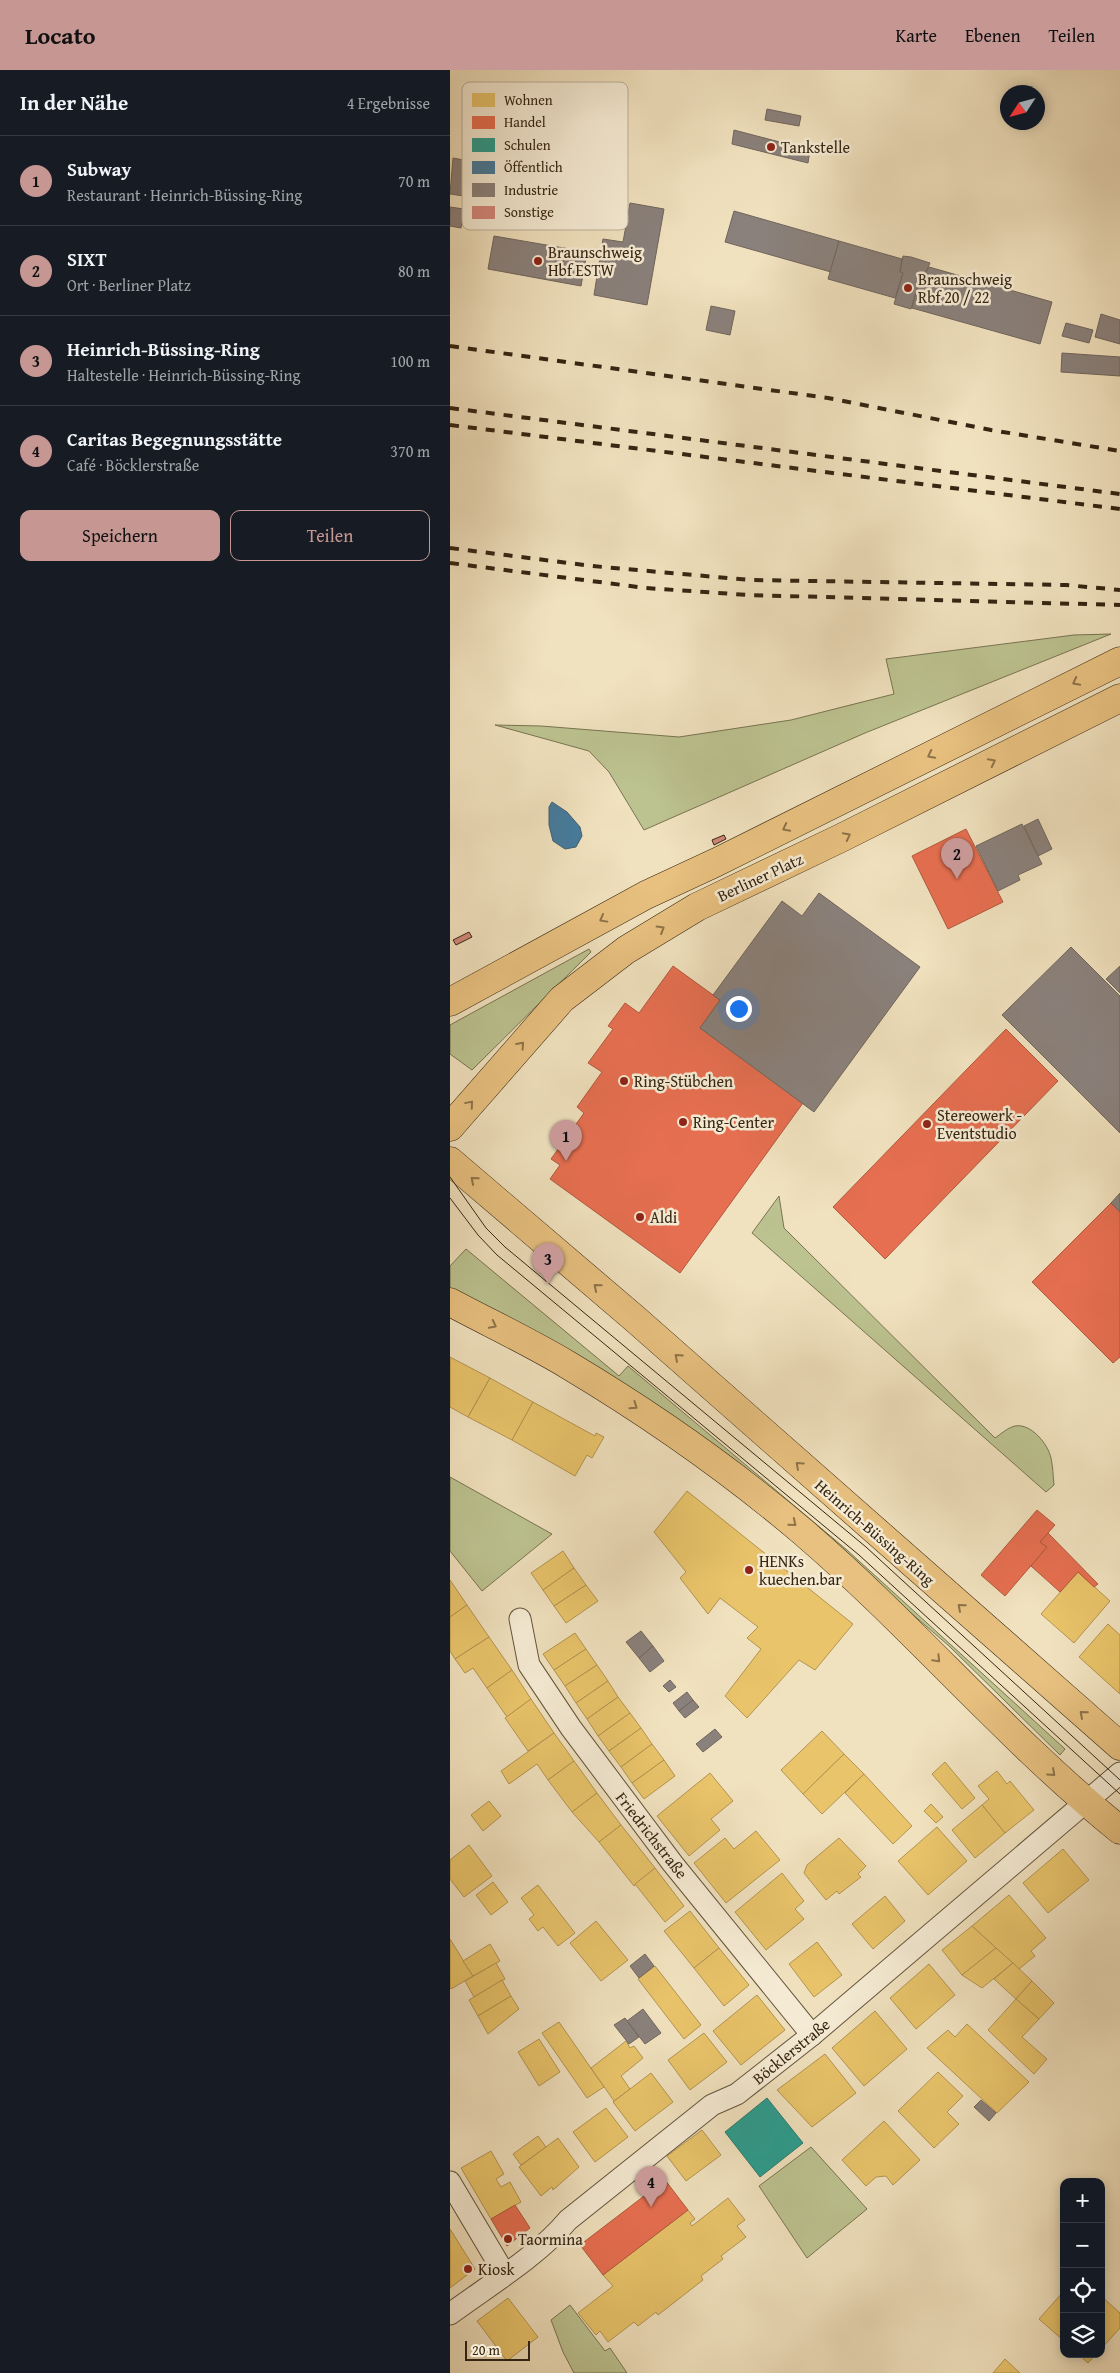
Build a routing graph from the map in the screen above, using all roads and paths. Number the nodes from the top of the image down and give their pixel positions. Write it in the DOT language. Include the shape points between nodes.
graph roads {
  1 [pos="1120,661"];
  2 [pos="1120,698"];
  3 [pos="450,1002"];
  4 [pos="450,1127"];
  5 [pos="450,1160"];
  6 [pos="450,1302"];
  7 [pos="520,1619"];
  8 [pos="1120,1746"];
  9 [pos="1120,1772"];
  10 [pos="1085,1802"];
  11 [pos="1120,1830"];
  12 [pos="812,2035"];
  13 [pos="450,2182"];
  14 [pos="504,2273"];
  15 [pos="450,2314"];
  1 -- 3 [label="main road, Berliner Platz, one-way" via="646,895"];
  4 -- 2 [label="main road, Berliner Platz, one-way" via="562,999 626,950 697,907"];
  8 -- 5 [label="main road, Heinrich-Büssing-Ring, one-way"];
  6 -- 10 [label="main road, one-way" via="567,1364 744,1484 848,1572 1006,1730"];
  7 -- 12 [label="street, Friedrichstraße" via="529,1666 571,1728 668,1857"];
  9 -- 10 [label="street, Böcklerstraße"];
  10 -- 11 [label="main road"];
  10 -- 12 [label="street, Böcklerstraße"];
  12 -- 14 [label="street, Böcklerstraße" via="737,2094 712,2106"];
  13 -- 14 [label="street"];
  14 -- 15 [label="street, Böcklerstraße"];
}
